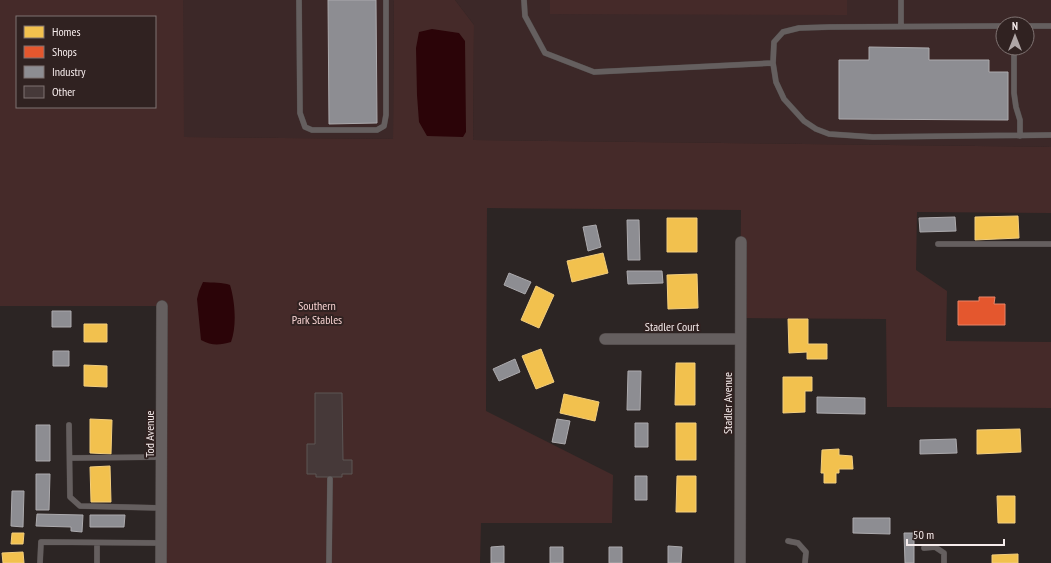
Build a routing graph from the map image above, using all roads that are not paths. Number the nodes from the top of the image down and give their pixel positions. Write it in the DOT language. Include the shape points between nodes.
graph roads {
  1 [pos="299,0"];
  2 [pos="386,0"];
  3 [pos="524,0"];
  4 [pos="901,0"];
  5 [pos="901,26"];
  6 [pos="995,26"];
  7 [pos="1035,26"];
  8 [pos="1051,26"];
  9 [pos="1014,56"];
  10 [pos="773,63"];
  11 [pos="1051,135"];
  12 [pos="1020,136"];
  13 [pos="741,242"];
  14 [pos="938,244"];
  15 [pos="1051,244"];
  16 [pos="162,306"];
  17 [pos="605,339"];
  18 [pos="740,339"];
  19 [pos="69,425"];
  20 [pos="162,457"];
  21 [pos="70,458"];
  22 [pos="330,479"];
  23 [pos="162,508"];
  24 [pos="788,541"];
  25 [pos="97,542"];
  26 [pos="162,543"];
  27 [pos="924,548"];
  28 [pos="40,563"];
  29 [pos="97,563"];
  30 [pos="162,563"];
  31 [pos="329,563"];
  32 [pos="740,563"];
  33 [pos="805,563"];
  34 [pos="944,563"];
  1 -- 2 [label="lane" via="300,113 305,127 312,130 377,130 384,126 386,115"];
  3 -- 10 [label="lane" via="525,16 545,53 594,72"];
  4 -- 5 [label="lane"];
  5 -- 6 [label="lane"];
  5 -- 10 [label="lane" via="798,28 783,32 774,42"];
  7 -- 8 [label="lane"];
  9 -- 12 [label="lane" via="1014,92 1020,120"];
  10 -- 12 [label="lane" via="776,82 784,99 804,120 829,134 873,137"];
  11 -- 12 [label="lane"];
  13 -- 18 [label="street, Stadler Avenue"];
  14 -- 15 [label="lane"];
  16 -- 20 [label="street, Tod Avenue"];
  17 -- 18 [label="street, Stadler Court"];
  18 -- 32 [label="street, Stadler Avenue"];
  19 -- 21 [label="lane"];
  20 -- 21 [label="lane"];
  20 -- 23 [label="street, Tod Avenue"];
  21 -- 23 [label="lane" via="70,497 80,506"];
  22 -- 31 [label="lane"];
  23 -- 26 [label="street, Tod Avenue"];
  24 -- 33 [label="lane" via="798,543 806,552"];
  25 -- 26 [label="lane"];
  25 -- 28 [label="lane" via="41,542"];
  25 -- 29 [label="lane"];
  26 -- 30 [label="street, Tod Avenue"];
  27 -- 34 [label="lane" via="935,547 944,553"];
}
